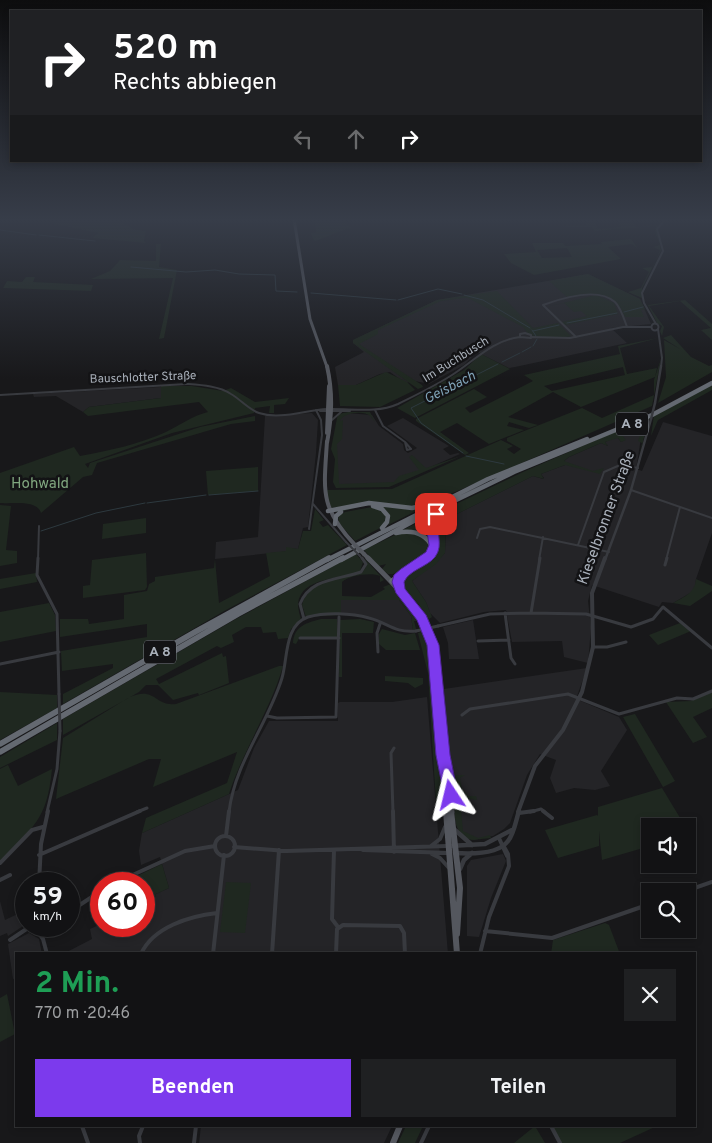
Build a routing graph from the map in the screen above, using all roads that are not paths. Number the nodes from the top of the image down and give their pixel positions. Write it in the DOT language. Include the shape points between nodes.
graph roads {
  1 [pos="302,272"];
  2 [pos="652,272"];
  3 [pos="627,326"];
  4 [pos="654,327"];
  5 [pos="520,337"];
  6 [pos="532,337"];
  7 [pos="576,337"];
  8 [pos="712,381"];
  9 [pos="0,395"];
  10 [pos="316,410"];
  11 [pos="330,410"];
  12 [pos="361,410"];
  13 [pos="374,410"];
  14 [pos="342,412"];
  15 [pos="332,420"];
  16 [pos="405,442"];
  17 [pos="327,443"];
  18 [pos="638,468"];
  19 [pos="632,490"];
  20 [pos="442,502"];
  21 [pos="450,502"];
  22 [pos="313,504"];
  23 [pos="680,507"];
  24 [pos="341,512"];
  25 [pos="329,513"];
  26 [pos="712,518"];
  27 [pos="336,524"];
  28 [pos="39,526"];
  29 [pos="309,529"];
  30 [pos="388,534"];
  31 [pos="374,535"];
  32 [pos="477,538"];
  33 [pos="542,538"];
  34 [pos="347,540"];
  35 [pos="578,545"];
  36 [pos="433,550"];
  37 [pos="608,552"];
  38 [pos="362,555"];
  39 [pos="665,565"];
  40 [pos="405,572"];
  41 [pos="398,578"];
  42 [pos="390,580"];
  43 [pos="400,590"];
  44 [pos="505,613"];
  45 [pos="531,613"];
  46 [pos="592,616"];
  47 [pos="339,617"];
  48 [pos="304,619"];
  49 [pos="380,624"];
  50 [pos="300,638"];
  51 [pos="339,638"];
  52 [pos="509,640"];
  53 [pos="478,641"];
  54 [pos="626,642"];
  55 [pos="593,647"];
  56 [pos="712,648"];
  57 [pos="59,652"];
  58 [pos="378,652"];
  59 [pos="0,664"];
  60 [pos="515,664"];
  61 [pos="712,691"];
  62 [pos="580,698"];
  63 [pos="462,715"];
  64 [pos="267,716"];
  65 [pos="0,744"];
  66 [pos="394,748"];
  67 [pos="0,752"];
  68 [pos="443,755"];
  69 [pos="147,808"];
  70 [pos="519,813"];
  71 [pos="552,818"];
  72 [pos="447,821"];
  73 [pos="43,827"];
  74 [pos="513,829"];
  75 [pos="454,830"];
  76 [pos="226,836"];
  77 [pos="498,838"];
  78 [pos="502,845"];
  79 [pos="215,846"];
  80 [pos="394,846"];
  81 [pos="431,846"];
  82 [pos="456,846"];
  83 [pos="472,846"];
  84 [pos="234,847"];
  85 [pos="361,849"];
  86 [pos="449,849"];
  87 [pos="279,850"];
  88 [pos="334,850"];
  89 [pos="394,852"];
  90 [pos="429,852"];
  91 [pos="457,853"];
  92 [pos="473,853"];
  93 [pos="39,854"];
  94 [pos="224,855"];
  95 [pos="0,863"];
  96 [pos="450,870"];
  97 [pos="39,872"];
  98 [pos="139,872"];
  99 [pos="458,873"];
  100 [pos="10,875"];
  101 [pos="0,880"];
  102 [pos="712,882"];
  103 [pos="696,888"];
  104 [pos="641,907"];
  105 [pos="217,913"];
  106 [pos="338,927"];
  107 [pos="485,931"];
  108 [pos="457,934"];
  109 [pos="15,937"];
  110 [pos="43,939"];
  111 [pos="10,940"];
  112 [pos="46,952"];
  113 [pos="141,952"];
  114 [pos="213,952"];
  115 [pos="272,952"];
  116 [pos="336,952"];
  117 [pos="405,952"];
  118 [pos="457,952"];
  119 [pos="480,952"];
  120 [pos="82,1127"];
  121 [pos="144,1127"];
  122 [pos="196,1127"];
  123 [pos="400,1127"];
  124 [pos="429,1127"];
  125 [pos="552,1127"];
  126 [pos="88,1143"];
  127 [pos="140,1143"];
  128 [pos="194,1143"];
  129 [pos="393,1143"];
  130 [pos="421,1143"];
  131 [pos="560,1143"];
  1 -- 11 [label="main road" via="310,319 330,380"];
  2 -- 4 [label="street" via="643,291 644,303"];
  3 -- 4 [label="street, Im Buchbusch"];
  3 -- 7 [label="street, Im Buchbusch"];
  3 -- 7 [label="street" via="616,303 600,295 543,305"];
  4 -- 18 [label="street, Kieselbronner Straße, bridge" via="662,358 655,403"];
  5 -- 6 [label="street, Im Buchbusch"];
  5 -- 6 [label="street, Im Buchbusch" via="525,333"];
  5 -- 13 [label="street, Im Buchbusch" via="510,338 476,355 458,371 397,404"];
  6 -- 7 [label="street, Im Buchbusch"];
  8 -- 20 [label="highway, A 8" via="664,408 548,453"];
  8 -- 21 [label="highway, A 8" via="652,415"];
  9 -- 10 [label="street, Bauschlotter Straße" via="192,385 232,394 262,414"];
  10 -- 11 [label="street, Bauschlotter Straße"];
  10 -- 22 [label="street" via="321,420 322,435"];
  11 -- 12 [label="street, Im Buchbusch"];
  11 -- 14 [label="street, Im Buchbusch"];
  11 -- 15 [label="main road"];
  11 -- 17 [label="main road"];
  12 -- 13 [label="street, Im Buchbusch"];
  12 -- 14 [label="street, Im Buchbusch"];
  13 -- 16 [label="street" via="383,426"];
  14 -- 15 [label="street"];
  15 -- 17 [label="main road"];
  17 -- 25 [label="main road" via="323,488"];
  18 -- 19 [label="street, Kieselbronner Straße"];
  18 -- 35 [label="street" via="620,464 604,472"];
  19 -- 23 [label="street"];
  19 -- 37 [label="street, Kieselbronner Straße"];
  20 -- 25 [label="highway" via="412,508 369,504"];
  20 -- 31 [label="highway, A 8"];
  21 -- 30 [label="highway, A 8"];
  21 -- 36 [label="highway" via="432,521"];
  22 -- 29 [label="street"];
  22 -- 34 [label="street"];
  23 -- 26 [label="street"];
  23 -- 39 [label="street"];
  24 -- 25 [label="highway"];
  24 -- 27 [label="highway" via="336,516"];
  24 -- 31 [label="highway" via="369,506 384,510 388,522"];
  25 -- 27 [label="main road"];
  27 -- 34 [label="main road"];
  28 -- 57 [label="street" via="37,575 57,614"];
  30 -- 36 [label="highway" via="418,532 429,540"];
  30 -- 67 [label="highway, A 8" via="223,622"];
  31 -- 65 [label="highway, A 8"];
  32 -- 33 [label="street" via="478,531 486,527"];
  33 -- 35 [label="street"];
  33 -- 45 [label="street"];
  34 -- 38 [label="main road, bridge"];
  35 -- 37 [label="street"];
  36 -- 40 [label="highway" via="425,560"];
  37 -- 46 [label="street, Kieselbronner Straße" via="592,593"];
  38 -- 42 [label="main road"];
  38 -- 48 [label="street" via="366,564 361,572 318,584 306,592 300,604"];
  40 -- 41 [label="highway"];
  40 -- 42 [label="highway"];
  41 -- 42 [label="highway"];
  41 -- 43 [label="highway"];
  42 -- 43 [label="main road"];
  43 -- 68 [label="main road" via="420,614 433,645"];
  44 -- 45 [label="street"];
  44 -- 49 [label="street, bridge" via="416,631 397,632"];
  44 -- 52 [label="street"];
  45 -- 46 [label="street"];
  46 -- 55 [label="street, Kieselbronner Straße"];
  46 -- 56 [label="street" via="632,627 653,618 663,607"];
  47 -- 48 [label="street"];
  47 -- 49 [label="street" via="364,617"];
  47 -- 51 [label="street"];
  48 -- 64 [label="street" via="292,632 282,681"];
  49 -- 58 [label="street"];
  50 -- 51 [label="street"];
  51 -- 64 [label="street" via="336,717"];
  52 -- 53 [label="street"];
  52 -- 60 [label="street"];
  54 -- 55 [label="street"];
  55 -- 62 [label="street, Kieselbronner Straße"];
  57 -- 59 [label="street"];
  57 -- 73 [label="street, bridge" via="59,752"];
  61 -- 62 [label="street" via="693,699 677,698 619,714"];
  62 -- 63 [label="street" via="568,694 550,695 470,709"];
  62 -- 70 [label="street, Kieselbronner Straße" via="562,730 535,766"];
  64 -- 76 [label="street" via="232,789"];
  66 -- 80 [label="street" via="391,753"];
  68 -- 72 [label="main road"];
  68 -- 75 [label="main road"];
  69 -- 93 [label="street"];
  70 -- 71 [label="street" via="541,809"];
  70 -- 74 [label="street, Kieselbronner Straße"];
  72 -- 81 [label="street" via="440,838"];
  72 -- 86 [label="main road"];
  73 -- 93 [label="street"];
  73 -- 95 [label="street" via="32,830"];
  74 -- 77 [label="street"];
  74 -- 78 [label="street, Kieselbronner Straße" via="510,838"];
  75 -- 82 [label="main road"];
  75 -- 83 [label="street"];
  76 -- 79 [label="street" via="220,838"];
  76 -- 84 [label="street" via="233,840"];
  77 -- 78 [label="street"];
  77 -- 83 [label="street"];
  78 -- 92 [label="street"];
  78 -- 107 [label="street" via="508,858 508,871"];
  79 -- 94 [label="street" via="217,853"];
  79 -- 98 [label="street" via="185,850"];
  80 -- 81 [label="street"];
  80 -- 85 [label="street"];
  80 -- 89 [label="street"];
  81 -- 86 [label="street"];
  82 -- 83 [label="street"];
  82 -- 86 [label="street"];
  82 -- 91 [label="main road"];
  84 -- 87 [label="street"];
  84 -- 94 [label="street"];
  85 -- 88 [label="street"];
  85 -- 89 [label="street"];
  86 -- 90 [label="street"];
  86 -- 91 [label="street"];
  86 -- 96 [label="main road"];
  87 -- 88 [label="street"];
  87 -- 115 [label="street"];
  88 -- 106 [label="street" via="332,920"];
  89 -- 90 [label="street"];
  90 -- 96 [label="street" via="440,858"];
  91 -- 92 [label="street"];
  91 -- 99 [label="main road"];
  92 -- 99 [label="street" via="464,860"];
  93 -- 97 [label="street"];
  94 -- 105 [label="street"];
  96 -- 108 [label="main road"];
  99 -- 108 [label="main road" via="460,918"];
  100 -- 101 [label="street"];
  102 -- 103 [label="street"];
  104 -- 107 [label="street" via="552,938"];
  105 -- 113 [label="street" via="196,916 157,935 142,946"];
  105 -- 114 [label="street"];
  106 -- 116 [label="street"];
  106 -- 117 [label="street" via="398,925 404,933"];
  107 -- 119 [label="street"];
  108 -- 118 [label="main road"];
  109 -- 111 [label="street"];
  110 -- 112 [label="street"];
  120 -- 126 [label="street"];
  121 -- 127 [label="street"];
  122 -- 128 [label="street"];
  123 -- 129 [label="main road"];
  124 -- 130 [label="street"];
  125 -- 131 [label="street"];
}
